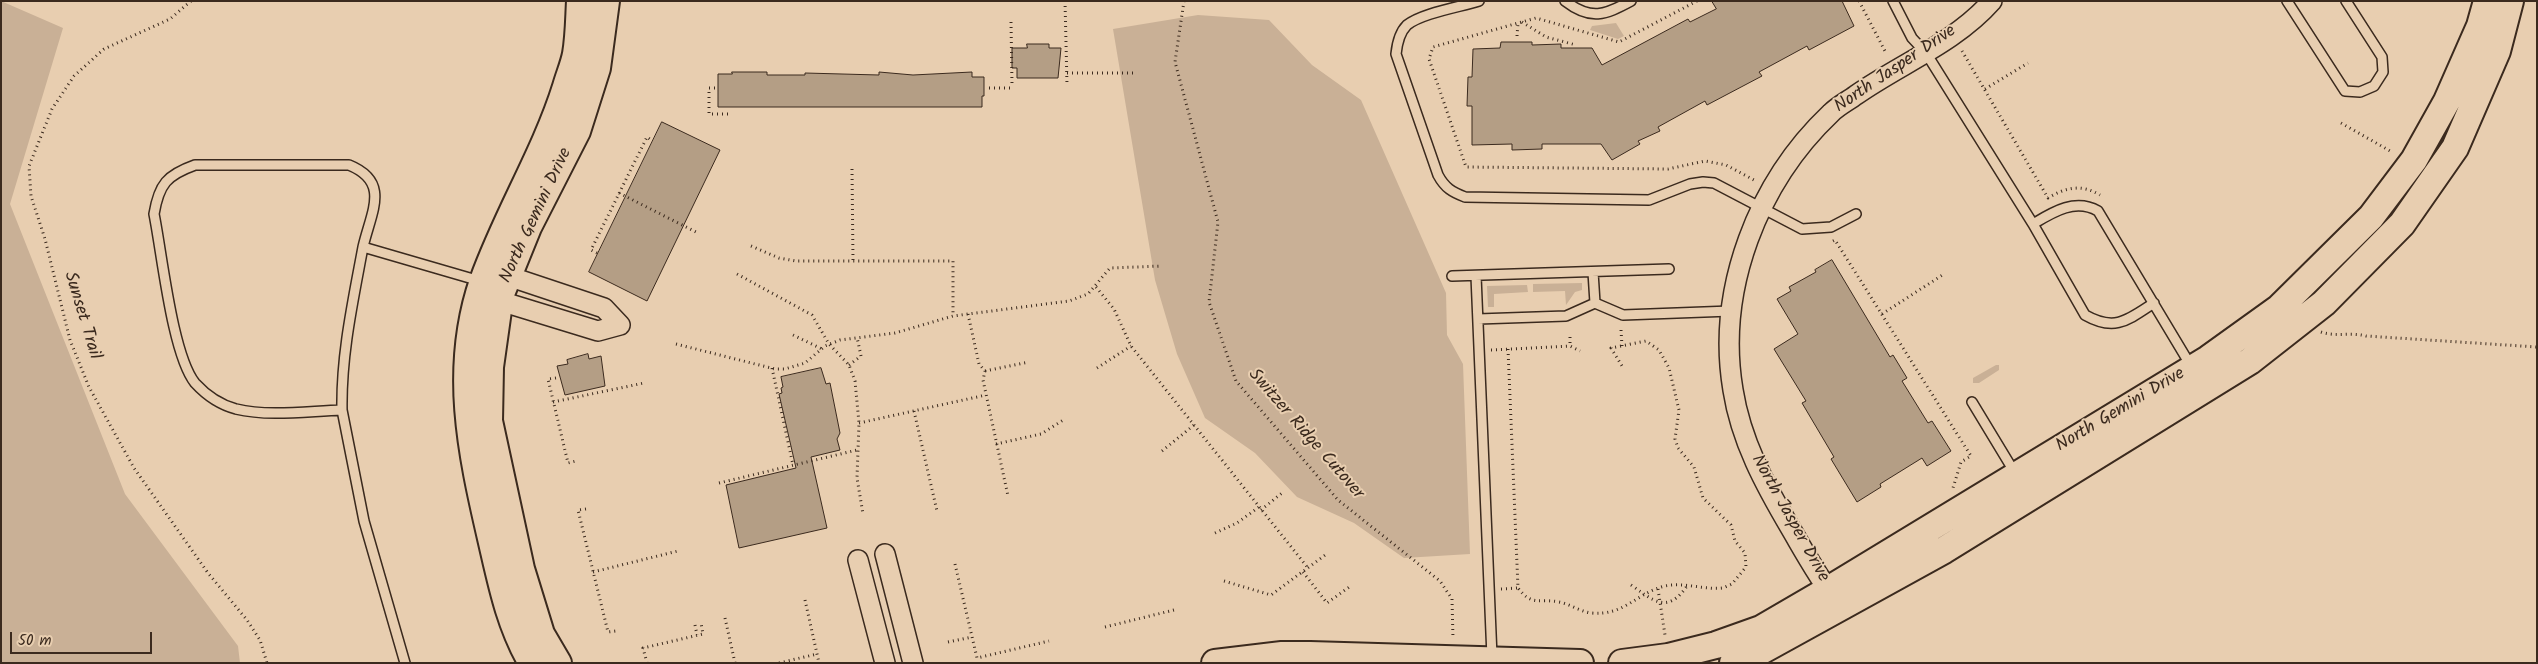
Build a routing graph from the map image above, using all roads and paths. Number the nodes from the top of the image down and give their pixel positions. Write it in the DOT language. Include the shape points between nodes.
graph roads {
  1 [pos="190,1"];
  2 [pos="580,1"];
  3 [pos="606,1"];
  4 [pos="1065,1"];
  5 [pos="1184,1"];
  6 [pos="1479,1"];
  7 [pos="1566,1"];
  8 [pos="1631,1"];
  9 [pos="1697,1"];
  10 [pos="1859,1"];
  11 [pos="1893,1"];
  12 [pos="1992,1"];
  13 [pos="2287,1"];
  14 [pos="2346,1"];
  15 [pos="2487,1"];
  16 [pos="2510,1"];
  17 [pos="1011,22"];
  18 [pos="1520,22"];
  19 [pos="1517,36"];
  20 [pos="1576,44"];
  21 [pos="1886,53"];
  22 [pos="1926,53"];
  23 [pos="2028,62"];
  24 [pos="1067,73"];
  25 [pos="1135,73"];
  26 [pos="1067,85"];
  27 [pos="715,88"];
  28 [pos="989,88"];
  29 [pos="1985,88"];
  30 [pos="728,114"];
  31 [pos="2341,123"];
  32 [pos="651,140"];
  33 [pos="2397,154"];
  34 [pos="852,169"];
  35 [pos="1754,180"];
  36 [pos="619,193"];
  37 [pos="1761,209"];
  38 [pos="1856,214"];
  39 [pos="2033,224"];
  40 [pos="696,232"];
  41 [pos="1829,242"];
  42 [pos="751,246"];
  43 [pos="363,247"];
  44 [pos="597,253"];
  45 [pos="853,261"];
  46 [pos="1162,266"];
  47 [pos="1670,269"];
  48 [pos="1593,272"];
  49 [pos="737,274"];
  50 [pos="1944,274"];
  51 [pos="1452,276"];
  52 [pos="1476,276"];
  53 [pos="491,285"];
  54 [pos="1096,287"];
  55 [pos="1595,303"];
  56 [pos="2154,303"];
  57 [pos="1731,311"];
  58 [pos="968,314"];
  59 [pos="1882,314"];
  60 [pos="953,316"];
  61 [pos="1478,319"];
  62 [pos="1621,330"];
  63 [pos="2318,330"];
  64 [pos="794,335"];
  65 [pos="857,337"];
  66 [pos="1570,337"];
  67 [pos="676,344"];
  68 [pos="828,344"];
  69 [pos="1132,346"];
  70 [pos="1570,346"];
  71 [pos="1622,346"];
  72 [pos="2537,347"];
  73 [pos="822,349"];
  74 [pos="1508,349"];
  75 [pos="1480,350"];
  76 [pos="1580,351"];
  77 [pos="1029,362"];
  78 [pos="848,366"];
  79 [pos="1622,366"];
  80 [pos="772,368"];
  81 [pos="1097,368"];
  82 [pos="2192,368"];
  83 [pos="985,371"];
  84 [pos="556,378"];
  85 [pos="644,383"];
  86 [pos="986,395"];
  87 [pos="553,402"];
  88 [pos="1972,402"];
  89 [pos="342,410"];
  90 [pos="914,411"];
  91 [pos="1065,419"];
  92 [pos="859,423"];
  93 [pos="1194,425"];
  94 [pos="996,444"];
  95 [pos="857,450"];
  96 [pos="1162,451"];
  97 [pos="576,461"];
  98 [pos="794,465"];
  99 [pos="2016,475"];
  100 [pos="719,483"];
  101 [pos="1282,493"];
  102 [pos="1008,496"];
  103 [pos="1950,498"];
  104 [pos="586,508"];
  105 [pos="1260,508"];
  106 [pos="937,511"];
  107 [pos="863,514"];
  108 [pos="1215,533"];
  109 [pos="678,551"];
  110 [pos="1328,553"];
  111 [pos="885,554"];
  112 [pos="858,560"];
  113 [pos="955,564"];
  114 [pos="1308,568"];
  115 [pos="594,572"];
  116 [pos="1303,572"];
  117 [pos="1224,581"];
  118 [pos="1631,585"];
  119 [pos="1352,586"];
  120 [pos="1688,586"];
  121 [pos="1658,589"];
  122 [pos="1645,594"];
  123 [pos="1835,599"];
  124 [pos="805,600"];
  125 [pos="1660,602"];
  126 [pos="1174,610"];
  127 [pos="725,618"];
  128 [pos="701,624"];
  129 [pos="695,625"];
  130 [pos="1106,627"];
  131 [pos="616,631"];
  132 [pos="697,636"];
  133 [pos="972,637"];
  134 [pos="948,642"];
  135 [pos="1049,642"];
  136 [pos="1453,643"];
  137 [pos="1666,643"];
  138 [pos="817,654"];
  139 [pos="1492,660"];
  140 [pos="267,663"];
  141 [pos="405,663"];
  142 [pos="532,663"];
  143 [pos="558,663"];
  144 [pos="647,663"];
  145 [pos="735,663"];
  146 [pos="779,663"];
  147 [pos="819,663"];
  148 [pos="884,663"];
  149 [pos="913,663"];
  150 [pos="1215,663"];
  151 [pos="1580,663"];
  152 [pos="1622,663"];
  153 [pos="1733,663"];
  1 -- 140 [label="path, Sunset Trail" via="170,19 104,49 74,76 52,109 29,166 31,196 70,340 89,387 134,468 260,640"];
  2 -- 53 [label="street, North Gemini Drive" via="576,54 555,121 503,230"];
  3 -- 53 [label="street, North Gemini Drive" via="597,68 577,131 528,226"];
  4 -- 24 [label="path"];
  5 -- 136 [label="path, Switzer Ridge Cutover" via="1175,62 1218,222 1209,302 1236,381 1338,500 1440,581 1452,599"];
  6 -- 37 [label="lane" via="1422,18 1408,25 1397,42 1396,54 1444,187 1465,197 1649,200 1703,182 1714,183"];
  7 -- 8 [label="lane" via="1576,9 1601,15"];
  9 -- 18 [label="path" via="1619,42 1536,18"];
  10 -- 21 [label="path"];
  11 -- 22 [label="lane" via="1912,38"];
  12 -- 22 [label="street, North Jasper Drive"];
  13 -- 14 [label="lane" via="2345,91 2360,92 2374,86 2383,72 2382,58"];
  15 -- 82 [label="street, North Gemini Drive" via="2480,26 2447,102 2414,160 2371,217 2279,308"];
  16 -- 123 [label="street, North Gemini Drive" via="2497,51 2454,148 2402,224 2324,303 2250,361 1944,550"];
  17 -- 28 [label="path" via="1012,86"];
  18 -- 19 [label="path"];
  18 -- 20 [label="path" via="1546,37"];
  18 -- 35 [label="path" via="1433,47 1429,59 1466,167 1668,169 1705,161 1726,165"];
  22 -- 37 [label="street, North Jasper Drive" via="1878,80 1832,112 1802,144"];
  22 -- 39 [label="lane"];
  23 -- 29 [label="path"];
  24 -- 25 [label="path"];
  24 -- 26 [label="path"];
  27 -- 30 [label="path" via="709,88 709,114"];
  31 -- 33 [label="path"];
  32 -- 36 [label="path" via="647,137"];
  34 -- 45 [label="path"];
  36 -- 40 [label="path"];
  36 -- 44 [label="path" via="591,250"];
  37 -- 38 [label="lane" via="1809,229 1831,227"];
  37 -- 57 [label="street, North Jasper Drive" via="1739,266"];
  39 -- 56 [label="lane" via="2053,212 2076,205 2090,206 2098,211"];
  39 -- 56 [label="lane" via="2085,315 2099,323 2116,324"];
  41 -- 59 [label="path" via="1836,240"];
  42 -- 45 [label="path" via="786,260"];
  43 -- 53 [label="lane"];
  43 -- 89 [label="lane" via="343,372"];
  43 -- 89 [label="lane" via="376,190 364,171 349,165 195,165 177,172 163,184 157,197 154,214 179,349 195,382 215,400 261,413"];
  45 -- 60 [label="path" via="953,261"];
  46 -- 54 [label="path" via="1114,267 1106,272"];
  47 -- 48 [label="lane"];
  48 -- 52 [label="lane"];
  48 -- 55 [label="lane"];
  49 -- 68 [label="path" via="812,315"];
  50 -- 59 [label="path"];
  51 -- 52 [label="lane"];
  52 -- 61 [label="lane"];
  53 -- 53 [label="street" via="598,331 620,325 604,308"];
  53 -- 142 [label="street, North Gemini Drive" via="470,343 466,406 472,456 505,599 519,640"];
  53 -- 143 [label="street, North Gemini Drive" via="489,422 521,569 542,634"];
  54 -- 58 [label="path" via="1088,294 1069,301"];
  54 -- 69 [label="path" via="1114,310"];
  55 -- 57 [label="lane" via="1623,315"];
  55 -- 61 [label="lane" via="1566,316"];
  56 -- 82 [label="lane"];
  57 -- 123 [label="street, North Jasper Drive" via="1729,342 1733,390 1744,434 1761,478"];
  58 -- 60 [label="path"];
  58 -- 83 [label="path" via="980,364"];
  59 -- 103 [label="path" via="1971,456 1961,462"];
  60 -- 65 [label="path" via="910,330"];
  61 -- 75 [label="lane"];
  62 -- 71 [label="path"];
  63 -- 72 [label="path" via="2326,334 2356,333"];
  64 -- 73 [label="path"];
  65 -- 68 [label="path"];
  65 -- 78 [label="path" via="861,356"];
  66 -- 70 [label="path"];
  67 -- 80 [label="path"];
  68 -- 73 [label="path"];
  68 -- 78 [label="path"];
  69 -- 81 [label="path"];
  69 -- 93 [label="path"];
  70 -- 74 [label="path"];
  70 -- 76 [label="path"];
  71 -- 79 [label="path" via="1611,348"];
  71 -- 120 [label="path" via="1646,341 1665,358 1678,410 1675,439 1678,448 1694,467 1703,498 1727,519 1735,541 1745,553 1746,567 1732,584 1712,589"];
  73 -- 80 [label="path" via="795,367"];
  74 -- 75 [label="path"];
  74 -- 122 [label="path" via="1518,588 1535,602 1556,601 1581,611 1603,614 1626,607"];
  75 -- 139 [label="lane"];
  77 -- 83 [label="path"];
  78 -- 92 [label="path" via="854,381"];
  80 -- 98 [label="path"];
  82 -- 99 [label="street, North Gemini Drive"];
  83 -- 86 [label="path"];
  84 -- 87 [label="path" via="548,379"];
  85 -- 87 [label="path"];
  86 -- 90 [label="path"];
  86 -- 94 [label="path"];
  87 -- 97 [label="path" via="568,463"];
  88 -- 99 [label="lane"];
  89 -- 141 [label="lane" via="364,521"];
  90 -- 92 [label="path"];
  90 -- 106 [label="path"];
  91 -- 94 [label="path" via="1041,434"];
  92 -- 95 [label="path"];
  93 -- 96 [label="path"];
  93 -- 105 [label="path"];
  94 -- 102 [label="path"];
  95 -- 98 [label="path"];
  95 -- 107 [label="path" via="857,478"];
  98 -- 100 [label="path"];
  99 -- 123 [label="street, North Gemini Drive"];
  101 -- 105 [label="path"];
  104 -- 115 [label="path" via="578,510"];
  105 -- 108 [label="path"];
  105 -- 114 [label="path"];
  109 -- 115 [label="path"];
  110 -- 114 [label="path"];
  111 -- 149 [label="street"];
  112 -- 148 [label="street"];
  113 -- 133 [label="path"];
  114 -- 116 [label="path"];
  115 -- 131 [label="path" via="608,632"];
  116 -- 117 [label="path" via="1271,595"];
  116 -- 119 [label="path" via="1327,603"];
  118 -- 122 [label="path"];
  120 -- 121 [label="path"];
  120 -- 125 [label="path" via="1676,599"];
  121 -- 122 [label="path"];
  121 -- 125 [label="path"];
  122 -- 125 [label="path"];
  123 -- 152 [label="street, North Gemini Drive" via="1716,645 1668,657"];
  123 -- 153 [label="street, North Gemini Drive" via="1759,652"];
  124 -- 138 [label="path"];
  125 -- 137 [label="path"];
  126 -- 130 [label="path"];
  127 -- 145 [label="path"];
  128 -- 132 [label="path" via="703,634"];
  129 -- 132 [label="path"];
  132 -- 144 [label="path" via="643,648"];
  133 -- 134 [label="path"];
  133 -- 135 [label="path" via="977,658"];
  138 -- 146 [label="path"];
  138 -- 147 [label="path"];
  139 -- 150 [label="street" via="1282,655"];
  139 -- 151 [label="street"];
}
